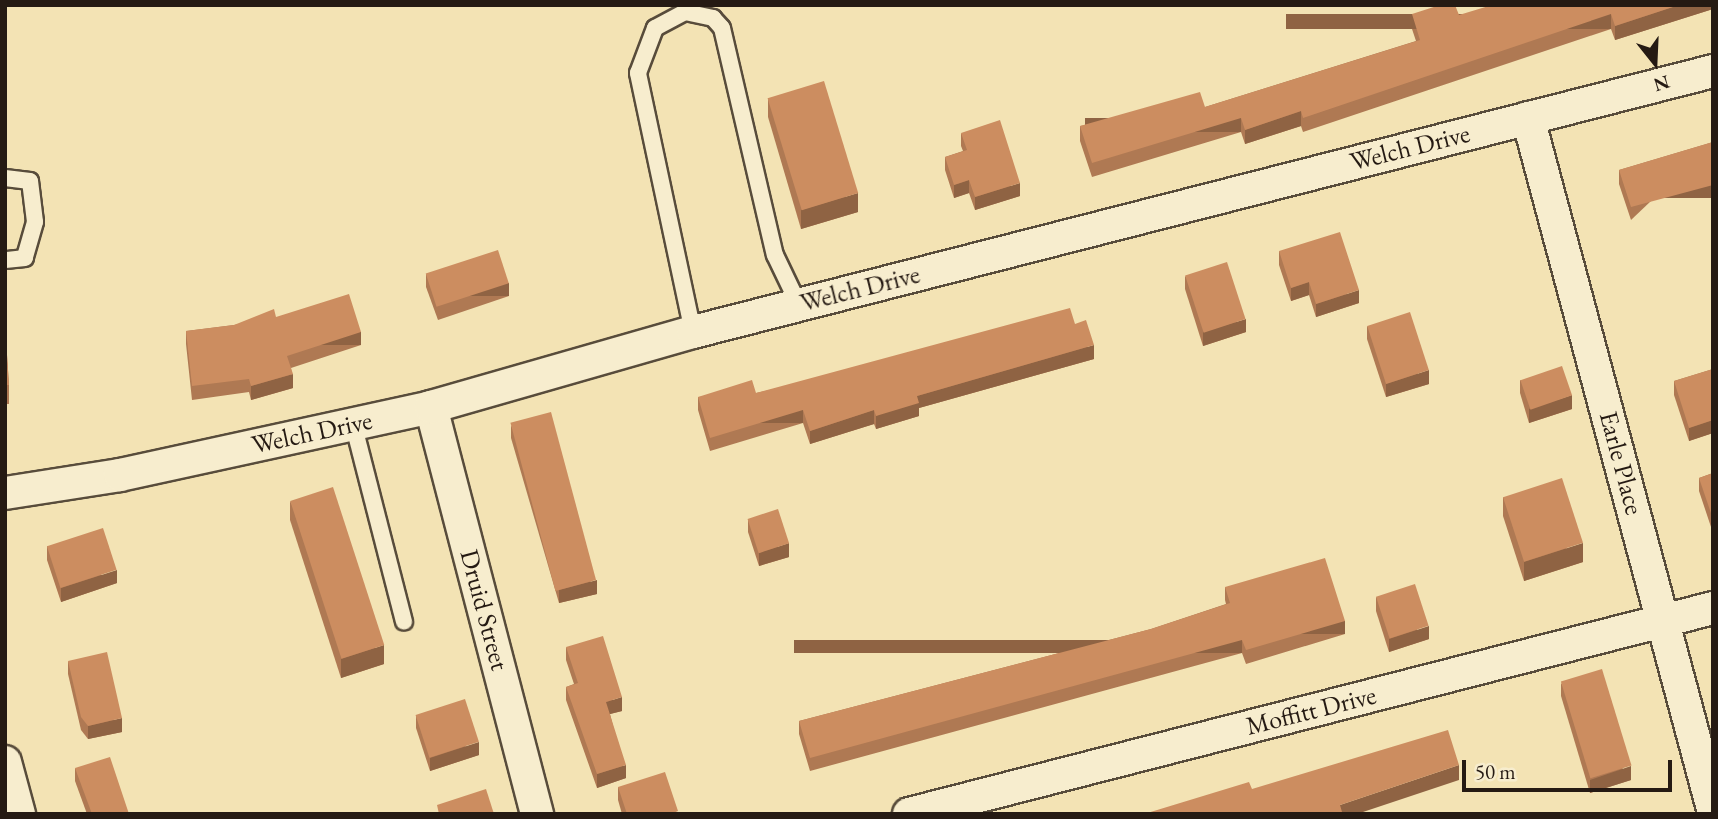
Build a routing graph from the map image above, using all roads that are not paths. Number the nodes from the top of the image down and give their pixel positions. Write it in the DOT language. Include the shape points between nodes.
graph roads {
  1 [pos="1713,71"];
  2 [pos="1528,118"];
  3 [pos="5,178"];
  4 [pos="5,260"];
  5 [pos="799,304"];
  6 [pos="693,332"];
  7 [pos="431,407"];
  8 [pos="354,423"];
  9 [pos="5,493"];
  10 [pos="1713,608"];
  11 [pos="1664,620"];
  12 [pos="404,622"];
  13 [pos="5,762"];
  14 [pos="1713,808"];
  15 [pos="19,814"];
  16 [pos="537,814"];
  17 [pos="909,814"];
  1 -- 2 [label="street, Welch Drive"];
  2 -- 5 [label="street, Welch Drive"];
  2 -- 11 [label="street, Earle Place"];
  3 -- 4 [label="lane" via="30,181 35,222 25,258"];
  5 -- 6 [label="street, Welch Drive"];
  5 -- 6 [label="lane" via="775,255 722,28 713,18 685,12 655,28 638,73"];
  6 -- 7 [label="street, Welch Drive"];
  7 -- 8 [label="street, Welch Drive"];
  7 -- 16 [label="street, Druid Street"];
  8 -- 9 [label="street, Welch Drive" via="121,475"];
  8 -- 12 [label="lane"];
  10 -- 11 [label="street, Moffitt Drive"];
  11 -- 14 [label="street, Earle Place"];
  11 -- 17 [label="street, Moffitt Drive"];
  13 -- 15 [label="street"];
}
